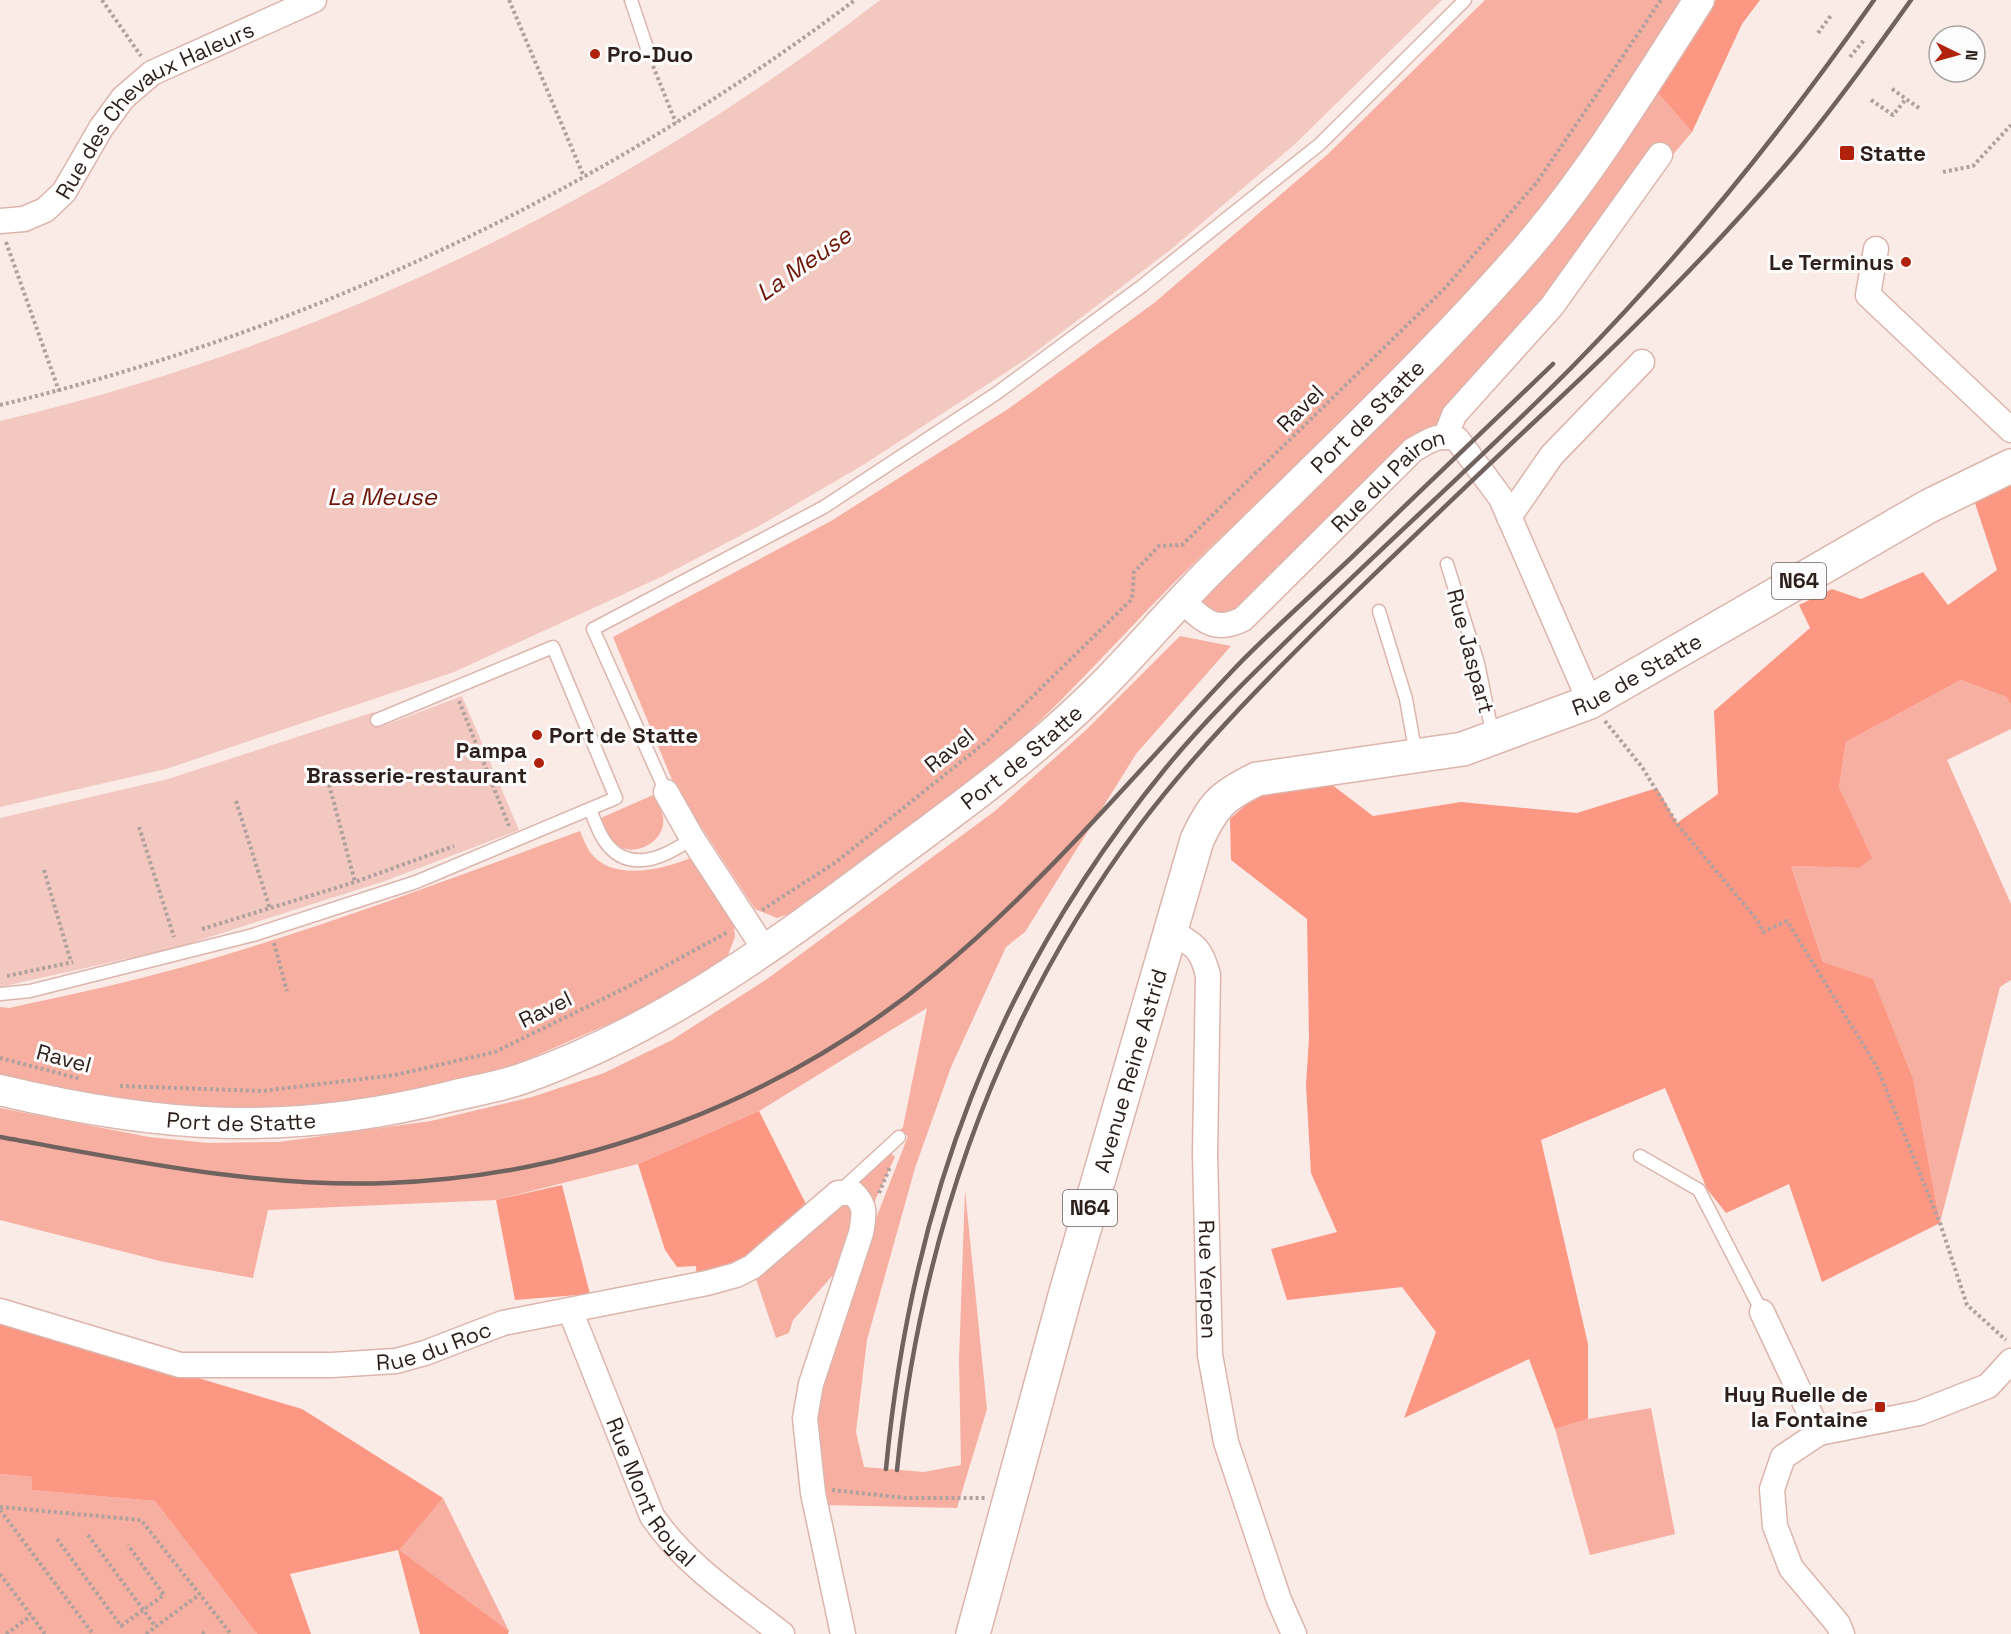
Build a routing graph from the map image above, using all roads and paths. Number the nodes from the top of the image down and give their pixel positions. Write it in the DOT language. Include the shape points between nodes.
graph roads {
  1 [pos="102,0"];
  2 [pos="314,0"];
  3 [pos="510,0"];
  4 [pos="631,0"];
  5 [pos="855,0"];
  6 [pos="1465,0"];
  7 [pos="1661,0"];
  8 [pos="1699,0"];
  9 [pos="1832,14"];
  10 [pos="1818,33"];
  11 [pos="1864,40"];
  12 [pos="648,51"];
  13 [pos="1850,57"];
  14 [pos="152,73"];
  15 [pos="656,77"];
  16 [pos="1893,89"];
  17 [pos="1906,99"];
  18 [pos="1871,100"];
  19 [pos="1919,108"];
  20 [pos="676,123"];
  21 [pos="2011,125"];
  22 [pos="1660,155"];
  23 [pos="1943,172"];
  24 [pos="584,177"];
  25 [pos="2,228"];
  26 [pos="1876,249"];
  27 [pos="1642,362"];
  28 [pos="59,391"];
  29 [pos="0,405"];
  30 [pos="2011,430"];
  31 [pos="1446,436"];
  32 [pos="2011,466"];
  33 [pos="1509,517"];
  34 [pos="1447,564"];
  35 [pos="1181,600"];
  36 [pos="1379,612"];
  37 [pos="1590,702"];
  38 [pos="448,705"];
  39 [pos="377,720"];
  40 [pos="1493,738"];
  41 [pos="1417,756"];
  42 [pos="326,773"];
  43 [pos="666,792"];
  44 [pos="1229,792"];
  45 [pos="236,801"];
  46 [pos="590,809"];
  47 [pos="139,827"];
  48 [pos="500,830"];
  49 [pos="692,838"];
  50 [pos="455,846"];
  51 [pos="44,870"];
  52 [pos="355,882"];
  53 [pos="270,909"];
  54 [pos="746,920"];
  55 [pos="270,929"];
  56 [pos="195,931"];
  57 [pos="1171,932"];
  58 [pos="184,934"];
  59 [pos="174,938"];
  60 [pos="162,940"];
  61 [pos="765,950"];
  62 [pos="83,959"];
  63 [pos="71,962"];
  64 [pos="0,977"];
  65 [pos="287,992"];
  66 [pos="0,994"];
  67 [pos="0,1058"];
  68 [pos="84,1080"];
  69 [pos="116,1086"];
  70 [pos="0,1090"];
  71 [pos="900,1137"];
  72 [pos="1640,1156"];
  73 [pos="838,1193"];
  74 [pos="861,1233"];
  75 [pos="570,1310"];
  76 [pos="0,1311"];
  77 [pos="1762,1312"];
  78 [pos="2011,1345"];
  79 [pos="2011,1361"];
  80 [pos="1819,1433"];
  81 [pos="813,1493"];
  82 [pos="1009,1502"];
  83 [pos="0,1509"];
  84 [pos="88,1535"];
  85 [pos="57,1539"];
  86 [pos="128,1545"];
  87 [pos="0,1574"];
  88 [pos="200,1594"];
  89 [pos="144,1610"];
  90 [pos="31,1616"];
  91 [pos="156,1627"];
  92 [pos="6,1634"];
  93 [pos="45,1634"];
  94 [pos="93,1634"];
  95 [pos="146,1634"];
  96 [pos="231,1634"];
  97 [pos="782,1634"];
  98 [pos="843,1634"];
  99 [pos="973,1634"];
  100 [pos="1293,1634"];
  101 [pos="1842,1634"];
  1 -- 14 [label="path"];
  2 -- 14 [label="street, Rue des Chevaux Haleurs"];
  3 -- 24 [label="path"];
  4 -- 12 [label="lane"];
  5 -- 20 [label="path"];
  6 -- 43 [label="lane" via="1320,144 1142,286 997,393 824,507 592,629"];
  7 -- 54 [label="path, Ravel" via="1537,182 1445,288 1182,545 1159,546 1134,572 1132,598 988,740 836,862"];
  8 -- 35 [label="street, Port de Statte" via="1634,100 1530,244 1429,354"];
  9 -- 10 [label="path"];
  11 -- 13 [label="path"];
  14 -- 25 [label="street, Rue des Chevaux Haleurs" via="123,98 64,192 45,210"];
  15 -- 20 [label="path"];
  16 -- 17 [label="path"];
  17 -- 18 [label="path" via="1893,115"];
  17 -- 19 [label="path"];
  20 -- 24 [label="path"];
  21 -- 23 [label="path" via="1973,166"];
  22 -- 31 [label="street" via="1552,306 1454,415"];
  24 -- 28 [label="path" via="408,266 321,303 230,337"];
  25 -- 28 [label="path"];
  26 -- 30 [label="street" via="1868,295"];
  27 -- 33 [label="street" via="1552,455"];
  28 -- 29 [label="path"];
  31 -- 33 [label="street, Rue du Pairon" via="1456,439 1501,498"];
  31 -- 35 [label="street, Rue du Pairon" via="1413,450 1243,620 1227,627 1207,622"];
  32 -- 37 [label="main road, Rue de Statte / N64" via="1929,506"];
  33 -- 37 [label="street, Rue du Pairon"];
  34 -- 40 [label="lane, Rue Jaspart" via="1478,663"];
  35 -- 61 [label="street, Port de Statte" via="1096,692 989,786"];
  36 -- 41 [label="lane" via="1406,699"];
  37 -- 40 [label="main road, Rue de Statte / N64"];
  37 -- 78 [label="path" via="1642,767 1677,824 1763,932 1787,921 1795,932 1877,1067 1940,1223 1967,1305"];
  38 -- 48 [label="path" via="459,700 511,826"];
  39 -- 46 [label="lane" via="553,647 616,798"];
  40 -- 41 [label="main road, Rue de Statte / N64" via="1463,749"];
  41 -- 44 [label="main road, Rue de Statte / N64" via="1257,778"];
  42 -- 52 [label="path"];
  43 -- 49 [label="street"];
  44 -- 57 [label="main road, Avenue Reine Astrid / N64" via="1209,815 1197,840"];
  45 -- 53 [label="path"];
  46 -- 49 [label="lane" via="604,840 618,855 655,860"];
  46 -- 55 [label="lane" via="416,882"];
  47 -- 59 [label="path"];
  49 -- 54 [label="street"];
  50 -- 52 [label="path"];
  51 -- 63 [label="path"];
  52 -- 53 [label="path"];
  53 -- 56 [label="path"];
  54 -- 61 [label="street"];
  54 -- 69 [label="path, Ravel" via="645,977 495,1052 395,1075 262,1091"];
  55 -- 65 [label="path"];
  55 -- 66 [label="lane" via="182,955 30,991"];
  57 -- 82 [label="main road, Avenue Reine Astrid / N64"];
  57 -- 100 [label="street, Rue Yerpen" via="1195,945 1208,975 1205,1155 1210,1355 1226,1442"];
  58 -- 59 [label="path"];
  59 -- 60 [label="path"];
  61 -- 70 [label="street, Port de Statte" via="642,1027 573,1059 514,1081 405,1108 278,1124 208,1124 128,1116"];
  62 -- 63 [label="path"];
  63 -- 64 [label="path"];
  67 -- 68 [label="path, Ravel"];
  71 -- 73 [label="lane, Rue du Roc"];
  71 -- 74 [label="path" via="903,1140"];
  72 -- 77 [label="lane" via="1699,1190"];
  73 -- 74 [label="street" via="853,1193 861,1200 865,1212"];
  73 -- 75 [label="street, Rue du Roc" via="769,1254 736,1275"];
  74 -- 81 [label="street" via="807,1400 806,1440"];
  75 -- 76 [label="street, Rue du Roc" via="503,1323 396,1361 226,1367 180,1365 144,1357"];
  75 -- 97 [label="street, Rue Mont Royal" via="652,1516 690,1562"];
  77 -- 80 [label="street"];
  79 -- 80 [label="street" via="1988,1386 1919,1413"];
  80 -- 101 [label="street" via="1783,1457 1772,1489 1775,1526 1791,1568"];
  81 -- 82 [label="path" via="835,1490 906,1498 977,1496"];
  81 -- 98 [label="street"];
  82 -- 99 [label="main road, Avenue Reine Astrid / N64"];
  83 -- 88 [label="path" via="141,1520"];
  83 -- 94 [label="path"];
  84 -- 89 [label="path"];
  85 -- 89 [label="path" via="121,1626"];
  86 -- 89 [label="path" via="164,1595"];
  87 -- 90 [label="path"];
  88 -- 91 [label="path"];
  88 -- 96 [label="path"];
  89 -- 91 [label="path"];
  90 -- 92 [label="path"];
  90 -- 93 [label="path"];
  91 -- 95 [label="path"];
}
